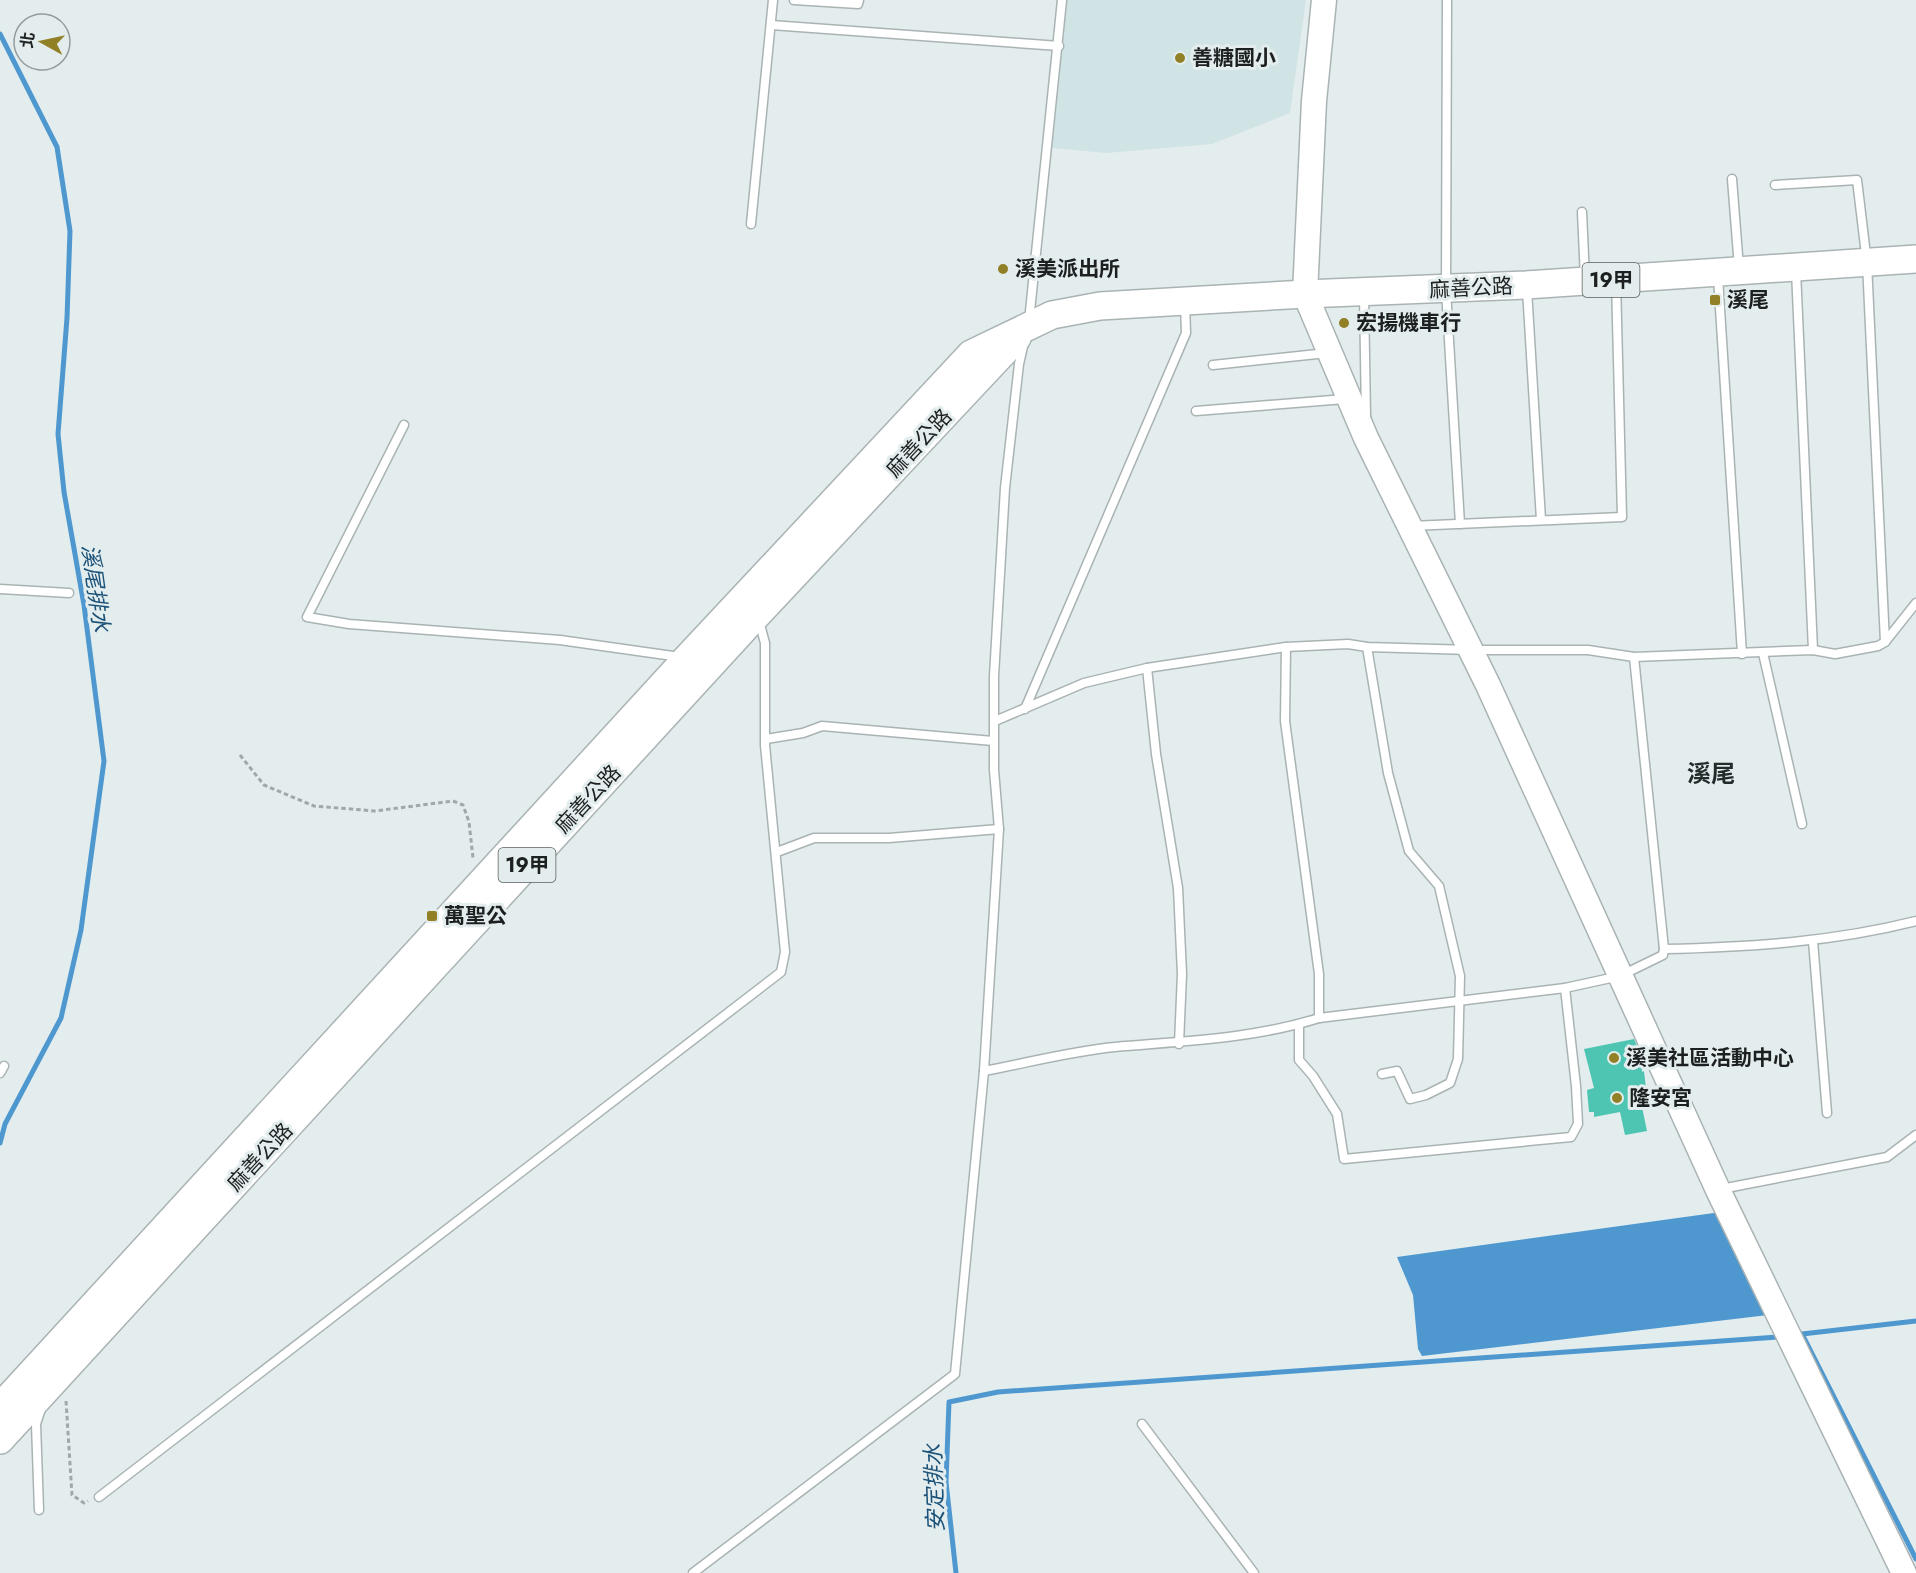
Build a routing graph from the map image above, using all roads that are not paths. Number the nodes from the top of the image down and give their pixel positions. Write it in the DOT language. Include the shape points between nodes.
graph roads {
  1 [pos="773,0"];
  2 [pos="794,0"];
  3 [pos="859,0"];
  4 [pos="1062,0"];
  5 [pos="1324,0"];
  6 [pos="1447,0"];
  7 [pos="771,25"];
  8 [pos="1059,46"];
  9 [pos="1732,179"];
  10 [pos="1774,185"];
  11 [pos="1582,212"];
  12 [pos="751,224"];
  13 [pos="1916,259"];
  14 [pos="1867,263"];
  15 [pos="1796,268"];
  16 [pos="1729,272"];
  17 [pos="1616,280"];
  18 [pos="1585,282"];
  19 [pos="1526,285"];
  20 [pos="1446,290"];
  21 [pos="1305,294"];
  22 [pos="1364,294"];
  23 [pos="1185,301"];
  24 [pos="1028,326"];
  25 [pos="1330,352"];
  26 [pos="1213,365"];
  27 [pos="1348,398"];
  28 [pos="1196,411"];
  29 [pos="404,425"];
  30 [pos="1366,438"];
  31 [pos="1541,520"];
  32 [pos="1460,524"];
  33 [pos="1408,526"];
  34 [pos="0,589"];
  35 [pos="69,594"];
  36 [pos="1916,604"];
  37 [pos="750,607"];
  38 [pos="1885,642"];
  39 [pos="1286,647"];
  40 [pos="1367,647"];
  41 [pos="1471,650"];
  42 [pos="1813,650"];
  43 [pos="1763,653"];
  44 [pos="1742,654"];
  45 [pos="1634,657"];
  46 [pos="687,658"];
  47 [pos="1147,668"];
  48 [pos="1025,709"];
  49 [pos="995,721"];
  50 [pos="766,739"];
  51 [pos="993,741"];
  52 [pos="1802,824"];
  53 [pos="999,829"];
  54 [pos="777,852"];
  55 [pos="1916,921"];
  56 [pos="1814,941"];
  57 [pos="1664,949"];
  58 [pos="1620,976"];
  59 [pos="1565,988"];
  60 [pos="1461,999"];
  61 [pos="1319,1018"];
  62 [pos="1299,1025"];
  63 [pos="1179,1044"];
  64 [pos="984,1071"];
  65 [pos="1382,1074"];
  66 [pos="1827,1113"];
  67 [pos="1916,1135"];
  68 [pos="1718,1190"];
  69 [pos="32,1395"];
  70 [pos="0,1407"];
  71 [pos="1142,1424"];
  72 [pos="0,1440"];
  73 [pos="99,1497"];
  74 [pos="39,1510"];
  75 [pos="693,1573"];
  76 [pos="1254,1573"];
  77 [pos="1904,1573"];
  1 -- 7 [label="lane"];
  2 -- 3 [label="lane" via="858,4"];
  4 -- 8 [label="lane"];
  5 -- 21 [label="street" via="1314,101"];
  6 -- 20 [label="lane"];
  7 -- 8 [label="lane"];
  7 -- 12 [label="lane"];
  8 -- 24 [label="lane"];
  9 -- 16 [label="lane"];
  10 -- 14 [label="lane" via="1857,180"];
  11 -- 18 [label="lane"];
  13 -- 14 [label="main road, 麻善公路 / 19甲"];
  14 -- 15 [label="main road, 麻善公路 / 19甲"];
  14 -- 38 [label="lane"];
  15 -- 16 [label="main road, 麻善公路 / 19甲"];
  15 -- 42 [label="lane"];
  16 -- 17 [label="main road, 麻善公路 / 19甲"];
  16 -- 44 [label="lane"];
  17 -- 18 [label="main road, 麻善公路 / 19甲"];
  17 -- 31 [label="lane" via="1622,517"];
  18 -- 19 [label="main road, 麻善公路 / 19甲"];
  19 -- 20 [label="main road, 麻善公路 / 19甲"];
  19 -- 31 [label="lane"];
  20 -- 22 [label="main road, 麻善公路 / 19甲"];
  20 -- 32 [label="lane"];
  21 -- 22 [label="main road, 麻善公路 / 19甲"];
  21 -- 23 [label="main road, 麻善公路 / 19甲"];
  21 -- 25 [label="street"];
  22 -- 30 [label="lane"];
  23 -- 24 [label="main road, 麻善公路 / 19甲" via="1082,309 1052,315"];
  23 -- 48 [label="lane" via="1186,333"];
  24 -- 37 [label="main road, 麻善公路 / 19甲" via="971,354"];
  24 -- 49 [label="lane" via="1019,364 1005,488"];
  25 -- 26 [label="lane"];
  25 -- 27 [label="street"];
  27 -- 28 [label="lane"];
  27 -- 30 [label="street"];
  29 -- 46 [label="lane" via="307,617 349,624 560,640"];
  30 -- 33 [label="street"];
  31 -- 32 [label="lane"];
  32 -- 33 [label="lane"];
  33 -- 41 [label="street"];
  34 -- 35 [label="lane"];
  36 -- 38 [label="lane"];
  37 -- 46 [label="main road, 麻善公路 / 19甲"];
  37 -- 50 [label="lane" via="765,644"];
  37 -- 69 [label="main road, 麻善公路 / 19甲"];
  38 -- 42 [label="lane" via="1834,654"];
  39 -- 40 [label="lane"];
  39 -- 47 [label="lane"];
  39 -- 61 [label="lane" via="1285,721 1319,974"];
  40 -- 41 [label="lane"];
  40 -- 60 [label="lane" via="1388,773 1409,851 1439,886 1460,976"];
  41 -- 45 [label="lane" via="1588,650"];
  41 -- 58 [label="street"];
  42 -- 43 [label="lane"];
  43 -- 44 [label="lane"];
  43 -- 52 [label="lane"];
  44 -- 45 [label="lane"];
  45 -- 57 [label="lane"];
  46 -- 69 [label="main road, 麻善公路 / 19甲" via="54,1350"];
  47 -- 48 [label="lane" via="1084,683"];
  47 -- 63 [label="lane" via="1156,754 1178,888 1182,974"];
  48 -- 49 [label="lane"];
  49 -- 51 [label="lane"];
  50 -- 51 [label="lane" via="822,726"];
  50 -- 54 [label="lane"];
  51 -- 53 [label="lane"];
  53 -- 54 [label="lane" via="814,838"];
  53 -- 64 [label="lane"];
  54 -- 73 [label="lane" via="785,952 781,972"];
  55 -- 56 [label="lane"];
  56 -- 57 [label="lane" via="1758,947"];
  56 -- 66 [label="lane"];
  57 -- 58 [label="lane" via="1663,956"];
  58 -- 59 [label="lane"];
  58 -- 68 [label="street"];
  59 -- 60 [label="lane"];
  59 -- 62 [label="lane" via="1578,1115 1571,1137 1344,1159 1337,1114 1299,1060"];
  60 -- 61 [label="lane"];
  60 -- 65 [label="lane" via="1458,1059 1450,1083 1410,1099 1397,1071"];
  61 -- 62 [label="lane"];
  62 -- 63 [label="lane"];
  63 -- 64 [label="lane" via="1113,1047"];
  64 -- 75 [label="lane" via="955,1374"];
  67 -- 68 [label="lane" via="1887,1157"];
  68 -- 77 [label="street"];
  69 -- 70 [label="main road, 19甲"];
  69 -- 72 [label="main road, 19甲"];
  69 -- 74 [label="lane"];
  71 -- 76 [label="lane"];
}
